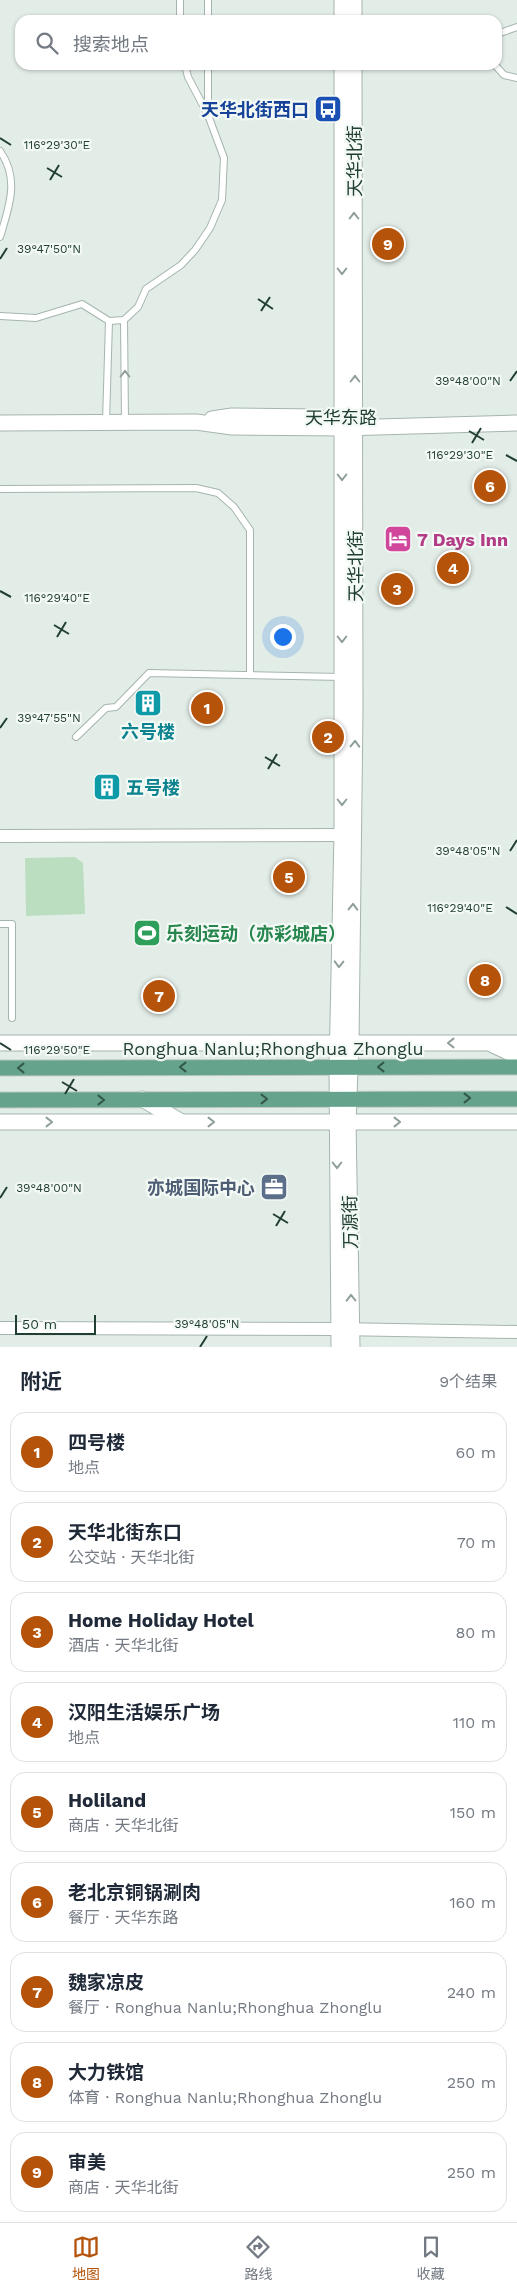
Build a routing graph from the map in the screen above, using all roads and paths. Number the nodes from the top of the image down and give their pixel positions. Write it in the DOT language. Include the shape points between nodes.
graph roads {
  1 [pos="180,0"];
  2 [pos="208,0"];
  3 [pos="342,0"];
  4 [pos="354,0"];
  5 [pos="180,15"];
  6 [pos="208,15"];
  7 [pos="342,15"];
  8 [pos="354,15"];
  9 [pos="517,27"];
  10 [pos="502,32"];
  11 [pos="187,70"];
  12 [pos="208,70"];
  13 [pos="342,70"];
  14 [pos="354,70"];
  15 [pos="500,70"];
  16 [pos="517,78"];
  17 [pos="208,115"];
  18 [pos="0,151"];
  19 [pos="0,237"];
  20 [pos="0,316"];
  21 [pos="109,320"];
  22 [pos="124,320"];
  23 [pos="106,422"];
  24 [pos="125,422"];
  25 [pos="0,423"];
  26 [pos="348,423"];
  27 [pos="517,423"];
  28 [pos="0,488"];
  29 [pos="250,675"];
  30 [pos="342,677"];
  31 [pos="76,737"];
  32 [pos="342,835"];
  33 [pos="0,836"];
  34 [pos="0,924"];
  35 [pos="12,1018"];
  36 [pos="0,1043"];
  37 [pos="344,1043"];
  38 [pos="488,1043"];
  39 [pos="517,1043"];
  40 [pos="517,1056"];
  41 [pos="344,1067"];
  42 [pos="517,1067"];
  43 [pos="0,1068"];
  44 [pos="343,1098"];
  45 [pos="142,1099"];
  46 [pos="517,1099"];
  47 [pos="0,1100"];
  48 [pos="0,1122"];
  49 [pos="182,1122"];
  50 [pos="343,1122"];
  51 [pos="517,1122"];
  52 [pos="0,1328"];
  53 [pos="345,1329"];
  54 [pos="517,1332"];
  55 [pos="339,1347"];
  56 [pos="352,1347"];
  1 -- 5 [label="lane"];
  2 -- 6 [label="lane"];
  3 -- 7 [label="street"];
  4 -- 8 [label="street"];
  9 -- 10 [label="lane"];
  11 -- 17 [label="lane"];
  12 -- 17 [label="lane"];
  13 -- 26 [label="street, 天华北街, one-way"];
  26 -- 14 [label="street, 天华北街, one-way"];
  15 -- 16 [label="lane" via="504,75"];
  17 -- 22 [label="lane" via="224,158 222,200 196,250 181,265 146,288 138,307"];
  18 -- 19 [label="lane" via="11,173 8,209"];
  20 -- 21 [label="lane" via="36,318 82,304"];
  21 -- 22 [label="lane"];
  21 -- 23 [label="lane"];
  24 -- 22 [label="lane, one-way"];
  23 -- 24 [label="street, 天华东路"];
  23 -- 25 [label="street, 天华东路"];
  24 -- 26 [label="street, 天华东路" via="196,422 232,427"];
  26 -- 27 [label="street, 天华东路" via="451,416 487,424"];
  26 -- 30 [label="street, 天华北街, one-way"];
  37 -- 26 [label="street, 天华北街, one-way" via="355,710"];
  28 -- 29 [label="lane" via="196,488 218,493 234,507 250,530"];
  29 -- 30 [label="lane"];
  29 -- 31 [label="lane" via="149,673 116,707 106,708"];
  30 -- 32 [label="street, 天华北街, one-way"];
  32 -- 33 [label="street"];
  32 -- 37 [label="street, 天华北街, one-way"];
  34 -- 35 [label="lane" via="12,924"];
  36 -- 37 [label="street"];
  38 -- 37 [label="street, one-way"];
  37 -- 41 [label="street, 天华北街"];
  38 -- 39 [label="street"];
  38 -- 40 [label="street"];
  42 -- 41 [label="main road, Ronghua Nanlu;Rhonghua Zhonglu, one-way"];
  41 -- 43 [label="main road, Ronghua Nanlu;Rhonghua Zhonglu, one-way"];
  41 -- 44 [label="street, 天华北街"];
  45 -- 44 [label="main road, one-way"];
  44 -- 46 [label="main road, one-way"];
  44 -- 50 [label="street, 万源街"];
  47 -- 45 [label="main road, one-way"];
  45 -- 49 [label="street"];
  48 -- 49 [label="street, one-way"];
  49 -- 50 [label="street, one-way"];
  50 -- 51 [label="street, one-way"];
  50 -- 53 [label="street, 万源街"];
  52 -- 53 [label="street"];
  53 -- 54 [label="street"];
  53 -- 55 [label="street, 万源街"];
  53 -- 56 [label="street, 万源街"];
}
